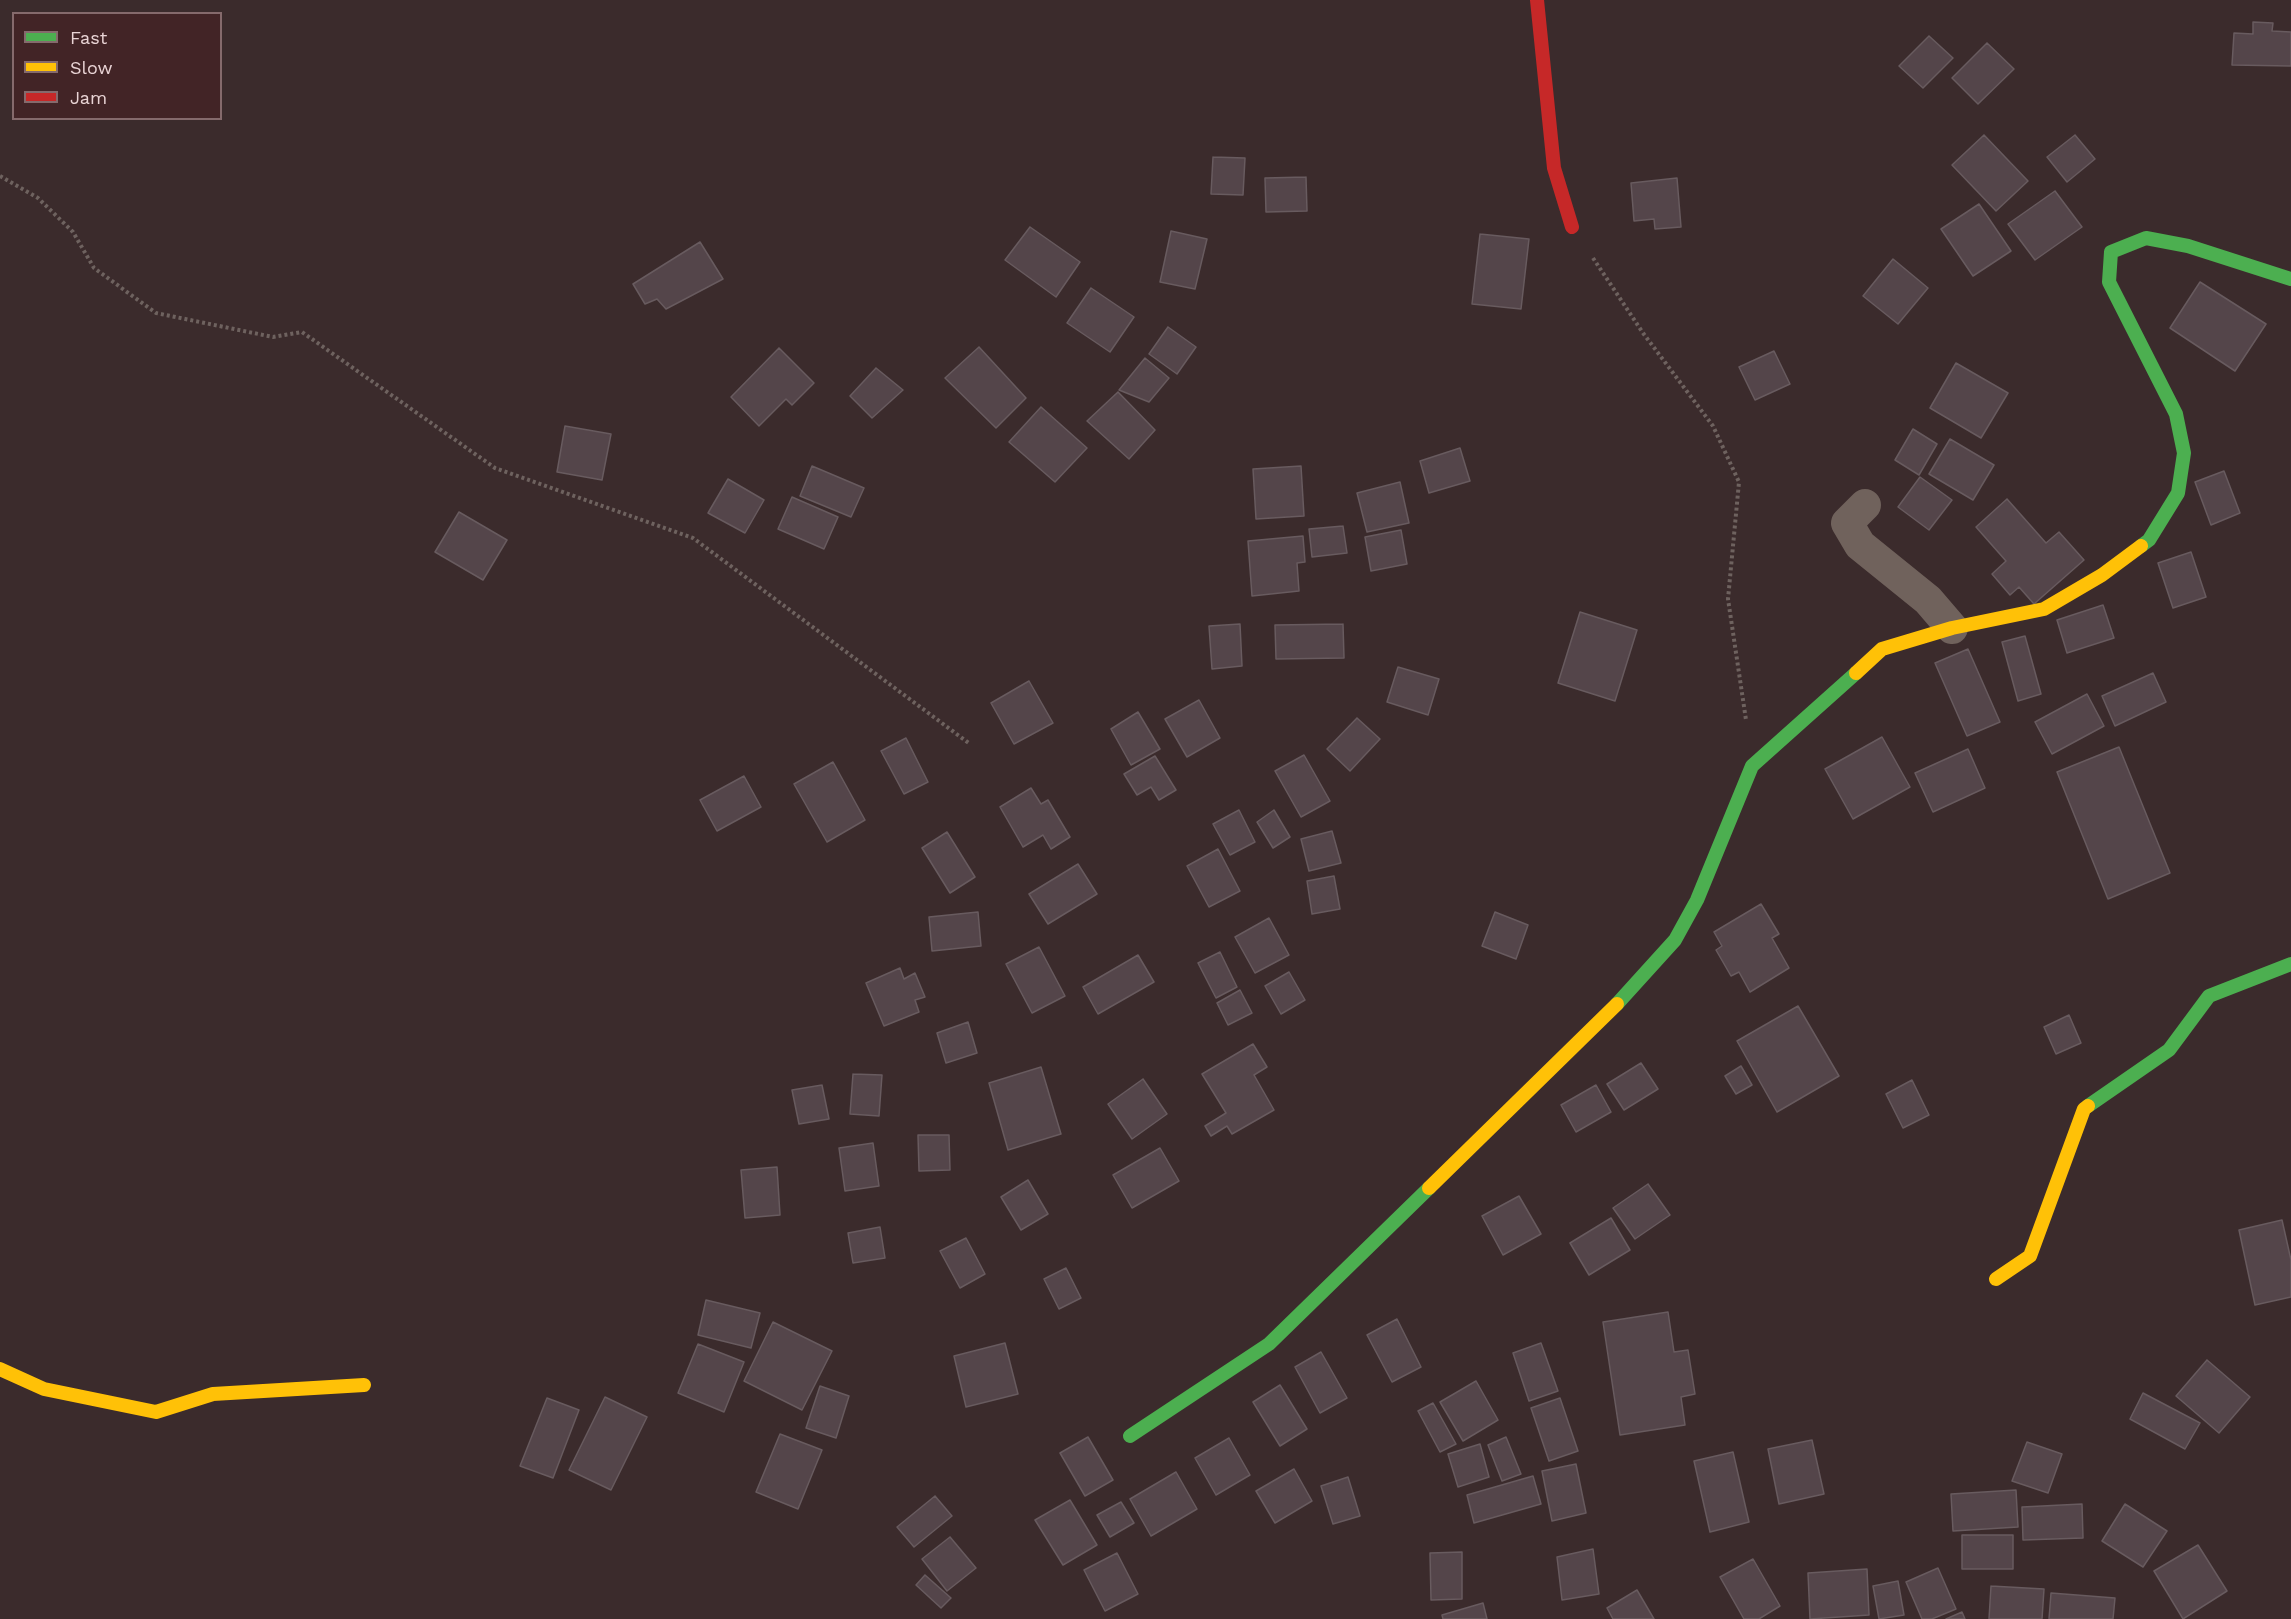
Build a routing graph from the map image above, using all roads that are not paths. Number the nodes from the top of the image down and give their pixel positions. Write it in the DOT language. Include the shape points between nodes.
graph roads {
  1 [pos="1537,0"];
  2 [pos="1572,227"];
  3 [pos="2291,279"];
  4 [pos="1865,505"];
  5 [pos="1952,628"];
  6 [pos="2291,964"];
  7 [pos="1996,1279"];
  8 [pos="0,1370"];
  9 [pos="364,1385"];
  10 [pos="1130,1436"];
  1 -- 2 [label="street" via="1554,168"];
  3 -- 5 [label="street" via="2188,246 2146,238 2111,252 2109,282 2176,414 2184,453 2178,493 2150,540 2102,575 2044,609"];
  4 -- 5 [label="street" via="1847,523 1860,545 1928,600"];
  5 -- 10 [label="street" via="1882,649 1752,765 1697,900 1675,940 1623,999 1269,1344"];
  6 -- 7 [label="street" via="2209,996 2169,1050 2084,1109 2030,1256"];
  8 -- 9 [label="street" via="44,1389 156,1412 213,1394"];
}
